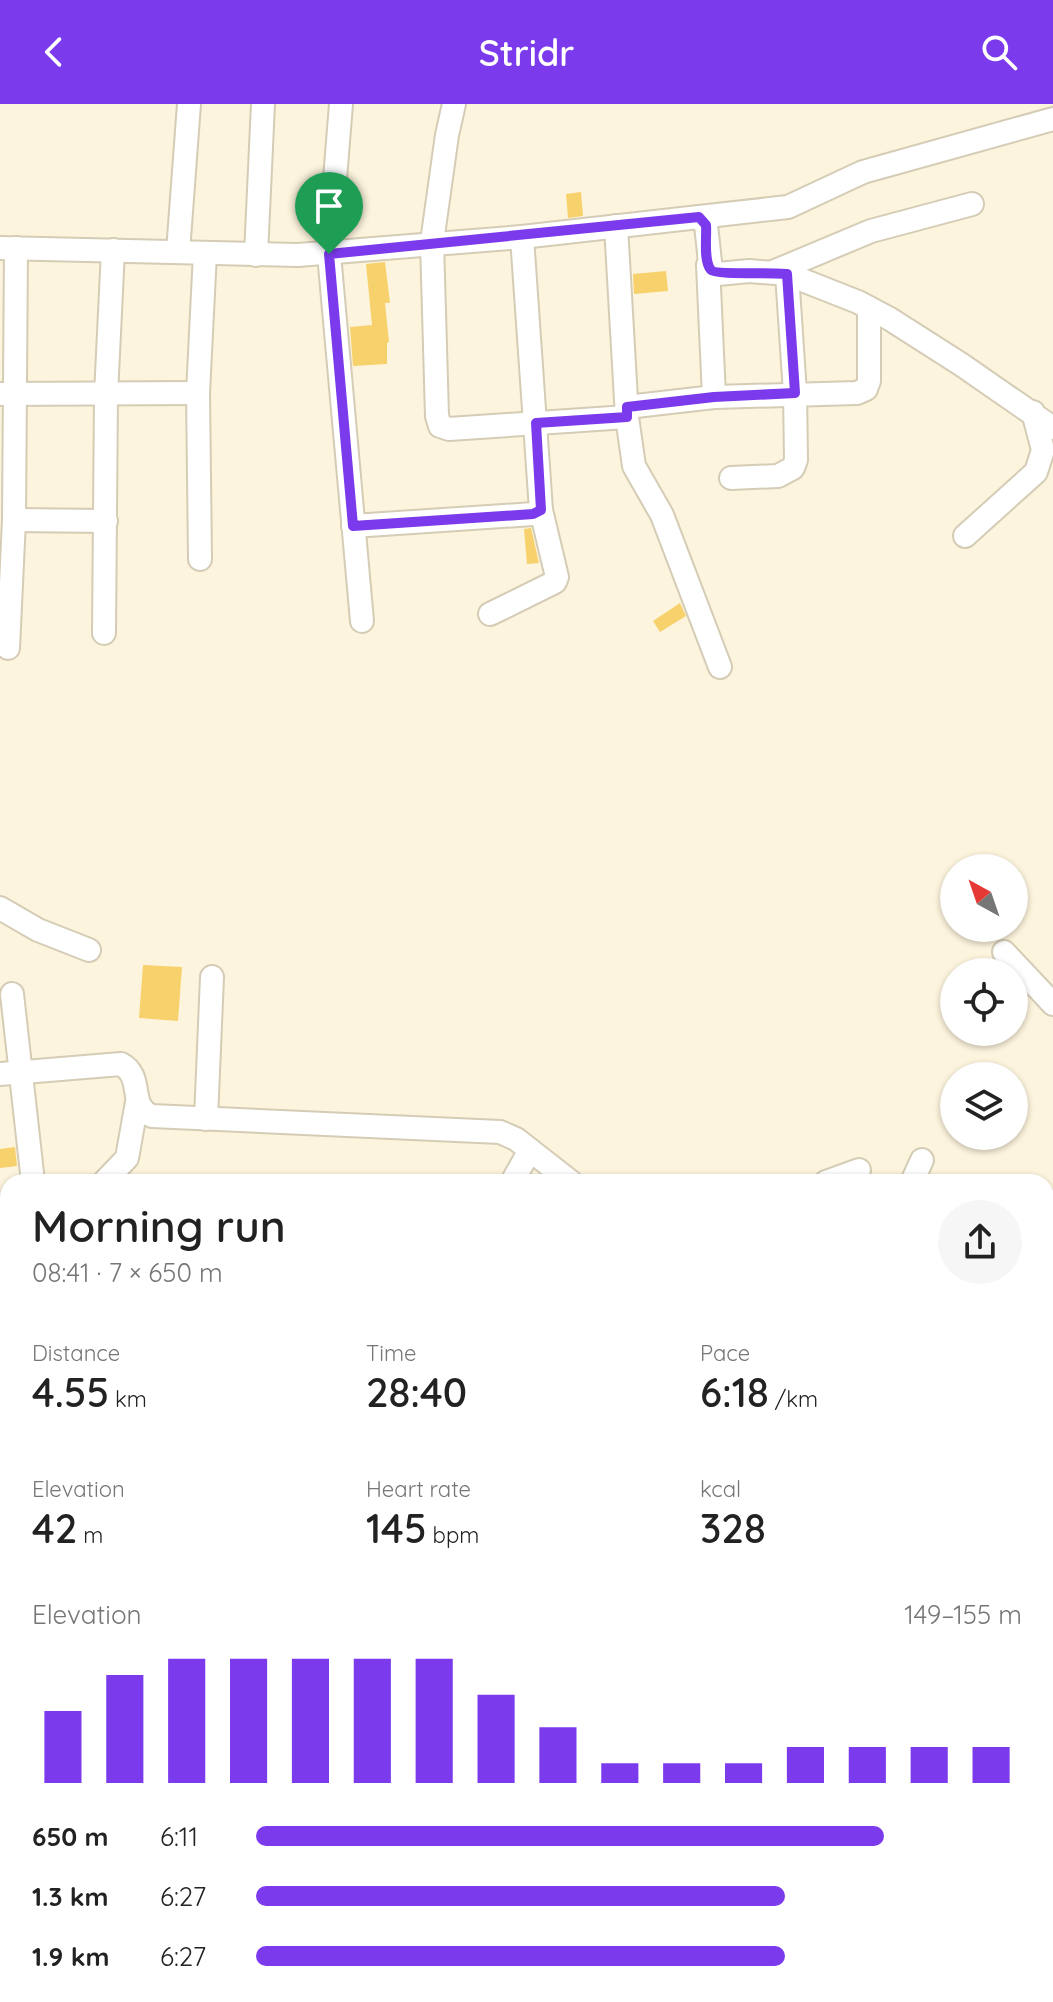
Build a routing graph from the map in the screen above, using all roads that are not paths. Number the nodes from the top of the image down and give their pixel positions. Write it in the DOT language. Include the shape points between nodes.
graph roads {
  1 [pos="189,104"];
  2 [pos="263,104"];
  3 [pos="341,104"];
  4 [pos="450,107"];
  5 [pos="1053,119"];
  6 [pos="972,204"];
  7 [pos="699,217"];
  8 [pos="616,226"];
  9 [pos="522,237"];
  10 [pos="432,242"];
  11 [pos="8,248"];
  12 [pos="113,250"];
  13 [pos="178,252"];
  14 [pos="205,253"];
  15 [pos="329,254"];
  16 [pos="256,255"];
  17 [pos="708,265"];
  18 [pos="780,273"];
  19 [pos="869,308"];
  20 [pos="198,393"];
  21 [pos="795,393"];
  22 [pos="8,394"];
  23 [pos="106,395"];
  24 [pos="714,397"];
  25 [pos="627,412"];
  26 [pos="1045,422"];
  27 [pos="536,423"];
  28 [pos="731,478"];
  29 [pos="541,510"];
  30 [pos="14,520"];
  31 [pos="106,521"];
  32 [pos="353,526"];
  33 [pos="965,536"];
  34 [pos="200,559"];
  35 [pos="490,614"];
  36 [pos="362,621"];
  37 [pos="104,633"];
  38 [pos="8,648"];
  39 [pos="720,667"];
  40 [pos="0,908"];
  41 [pos="89,950"];
  42 [pos="1004,952"];
  43 [pos="212,977"];
  44 [pos="12,994"];
  45 [pos="1053,1004"];
  46 [pos="10,1073"];
  47 [pos="137,1102"];
  48 [pos="206,1119"];
  49 [pos="530,1150"];
  50 [pos="922,1160"];
  51 [pos="859,1170"];
  52 [pos="31,1174"];
  53 [pos="112,1174"];
  54 [pos="516,1174"];
  55 [pos="561,1174"];
  56 [pos="848,1174"];
  57 [pos="916,1174"];
  1 -- 13 [label="street"];
  2 -- 16 [label="street"];
  3 -- 15 [label="street"];
  4 -- 10 [label="street"];
  5 -- 7 [label="street" via="863,172 788,207"];
  6 -- 18 [label="street" via="871,231"];
  7 -- 8 [label="street"];
  7 -- 17 [label="street" via="706,225"];
  8 -- 9 [label="street"];
  8 -- 25 [label="street"];
  9 -- 10 [label="street"];
  9 -- 27 [label="street"];
  10 -- 15 [label="street"];
  10 -- 27 [label="street" via="440,426"];
  11 -- 12 [label="street"];
  11 -- 22 [label="street"];
  12 -- 13 [label="street"];
  12 -- 23 [label="street"];
  13 -- 14 [label="street"];
  14 -- 16 [label="street"];
  14 -- 20 [label="street"];
  15 -- 16 [label="street"];
  15 -- 32 [label="street"];
  17 -- 18 [label="street" via="718,274"];
  17 -- 24 [label="street"];
  18 -- 19 [label="street"];
  18 -- 21 [label="street"];
  19 -- 21 [label="street" via="866,389 850,394"];
  19 -- 26 [label="street"];
  20 -- 23 [label="street"];
  20 -- 34 [label="street"];
  21 -- 24 [label="street"];
  21 -- 28 [label="street" via="793,468 778,476"];
  22 -- 23 [label="street"];
  22 -- 30 [label="street"];
  23 -- 31 [label="street"];
  24 -- 25 [label="street"];
  25 -- 27 [label="street"];
  25 -- 39 [label="street" via="634,466 668,528"];
  26 -- 33 [label="street" via="1036,472"];
  27 -- 29 [label="street"];
  29 -- 32 [label="street"];
  29 -- 35 [label="street" via="555,582"];
  30 -- 31 [label="street"];
  30 -- 38 [label="street"];
  31 -- 37 [label="street"];
  32 -- 36 [label="street"];
  40 -- 41 [label="street"];
  42 -- 45 [label="street"];
  43 -- 48 [label="street"];
  44 -- 46 [label="street"];
  46 -- 47 [label="street" via="121,1064 136,1079"];
  46 -- 52 [label="street"];
  47 -- 48 [label="street" via="152,1116"];
  47 -- 53 [label="street" via="127,1158"];
  48 -- 49 [label="street" via="500,1132"];
  49 -- 54 [label="street"];
  49 -- 55 [label="street"];
  50 -- 57 [label="street"];
  51 -- 56 [label="street"];
}
